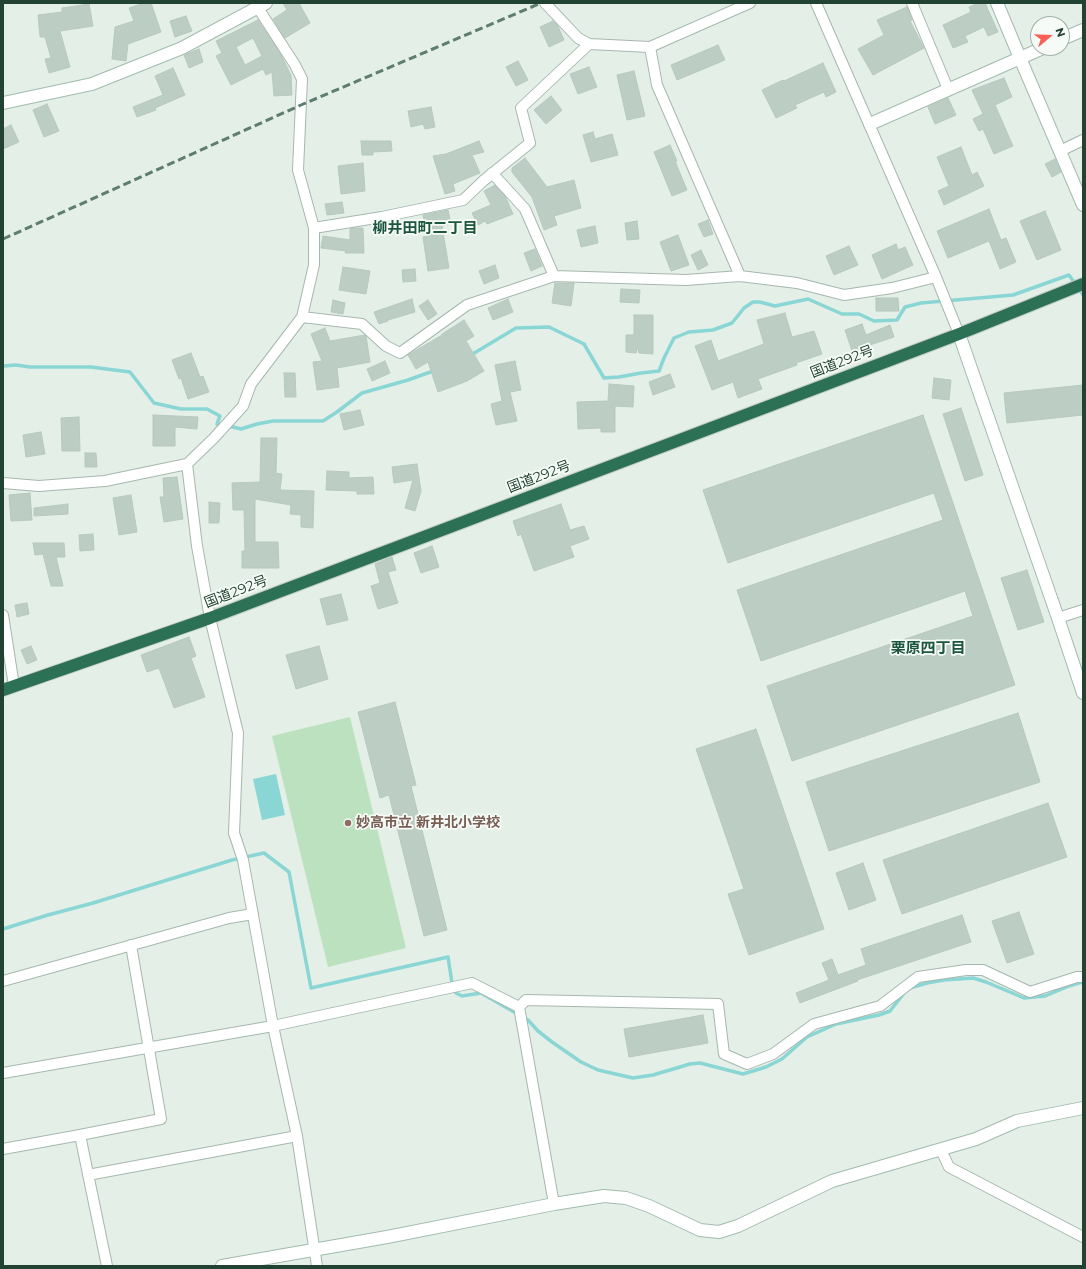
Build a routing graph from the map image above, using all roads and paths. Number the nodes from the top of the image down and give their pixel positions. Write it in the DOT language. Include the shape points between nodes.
graph roads {
  1 [pos="545,3"];
  2 [pos="750,3"];
  3 [pos="816,3"];
  4 [pos="912,3"];
  5 [pos="998,3"];
  6 [pos="260,5"];
  7 [pos="1083,30"];
  8 [pos="1070,36"];
  9 [pos="589,44"];
  10 [pos="650,47"];
  11 [pos="1030,53"];
  12 [pos="1020,58"];
  13 [pos="948,89"];
  14 [pos="3,103"];
  15 [pos="870,124"];
  16 [pos="1083,140"];
  17 [pos="1060,150"];
  18 [pos="492,174"];
  19 [pos="1083,204"];
  20 [pos="314,228"];
  21 [pos="554,276"];
  22 [pos="740,276"];
  23 [pos="936,277"];
  24 [pos="1083,284"];
  25 [pos="302,317"];
  26 [pos="959,334"];
  27 [pos="187,464"];
  28 [pos="3,483"];
  29 [pos="1083,610"];
  30 [pos="3,615"];
  31 [pos="210,618"];
  32 [pos="1058,618"];
  33 [pos="9,688"];
  34 [pos="1083,693"];
  35 [pos="253,914"];
  36 [pos="130,945"];
  37 [pos="1083,977"];
  38 [pos="3,981"];
  39 [pos="519,1007"];
  40 [pos="273,1026"];
  41 [pos="148,1049"];
  42 [pos="3,1073"];
  43 [pos="1083,1108"];
  44 [pos="80,1135"];
  45 [pos="297,1136"];
  46 [pos="3,1149"];
  47 [pos="941,1150"];
  48 [pos="88,1175"];
  49 [pos="554,1204"];
  50 [pos="1083,1237"];
  51 [pos="313,1249"];
  52 [pos="107,1266"];
  53 [pos="222,1266"];
  54 [pos="316,1266"];
  1 -- 9 [label="street" via="578,38"];
  2 -- 10 [label="street"];
  3 -- 15 [label="street"];
  4 -- 13 [label="street"];
  5 -- 12 [label="street"];
  6 -- 14 [label="street" via="182,48 92,84"];
  6 -- 20 [label="street" via="302,79 298,170"];
  7 -- 8 [label="street"];
  9 -- 10 [label="street"];
  9 -- 18 [label="street" via="521,108 530,143"];
  10 -- 22 [label="street" via="657,85"];
  11 -- 12 [label="street"];
  12 -- 13 [label="street"];
  12 -- 17 [label="street"];
  13 -- 15 [label="street"];
  15 -- 23 [label="street"];
  16 -- 17 [label="street"];
  17 -- 19 [label="street"];
  18 -- 20 [label="street" via="463,200"];
  18 -- 21 [label="street" via="524,209"];
  20 -- 25 [label="street" via="314,265"];
  21 -- 22 [label="street" via="686,280"];
  21 -- 25 [label="street" via="466,305 400,353 386,346 362,324"];
  22 -- 23 [label="street" via="797,283 844,295 892,288"];
  23 -- 26 [label="street"];
  24 -- 26 [label="highway, 国道292号"];
  25 -- 27 [label="street" via="251,384 243,406"];
  26 -- 31 [label="highway, 国道292号"];
  26 -- 32 [label="street"];
  27 -- 28 [label="street" via="105,481 38,486"];
  27 -- 31 [label="street" via="197,546"];
  29 -- 32 [label="street"];
  30 -- 33 [label="street"];
  31 -- 33 [label="highway, 国道292号"];
  31 -- 35 [label="street" via="238,733 234,833 243,860"];
  32 -- 34 [label="street"];
  35 -- 36 [label="street"];
  35 -- 40 [label="street"];
  36 -- 38 [label="street"];
  36 -- 41 [label="street"];
  37 -- 39 [label="street" via="1030,992 983,970 918,977 880,1006 814,1024 773,1054 747,1064 724,1054 718,1004 526,1000"];
  39 -- 40 [label="street" via="472,983"];
  39 -- 49 [label="street"];
  40 -- 41 [label="street"];
  40 -- 45 [label="street"];
  41 -- 42 [label="street"];
  41 -- 44 [label="street" via="161,1119"];
  43 -- 47 [label="street" via="1017,1121 976,1139"];
  44 -- 46 [label="street"];
  44 -- 48 [label="street"];
  45 -- 48 [label="street"];
  45 -- 51 [label="street"];
  47 -- 49 [label="street" via="832,1181 738,1226 719,1232 700,1230 626,1198 604,1196"];
  47 -- 50 [label="street" via="949,1167"];
  48 -- 52 [label="street"];
  49 -- 51 [label="street"];
  51 -- 53 [label="street"];
  51 -- 54 [label="street"];
}
